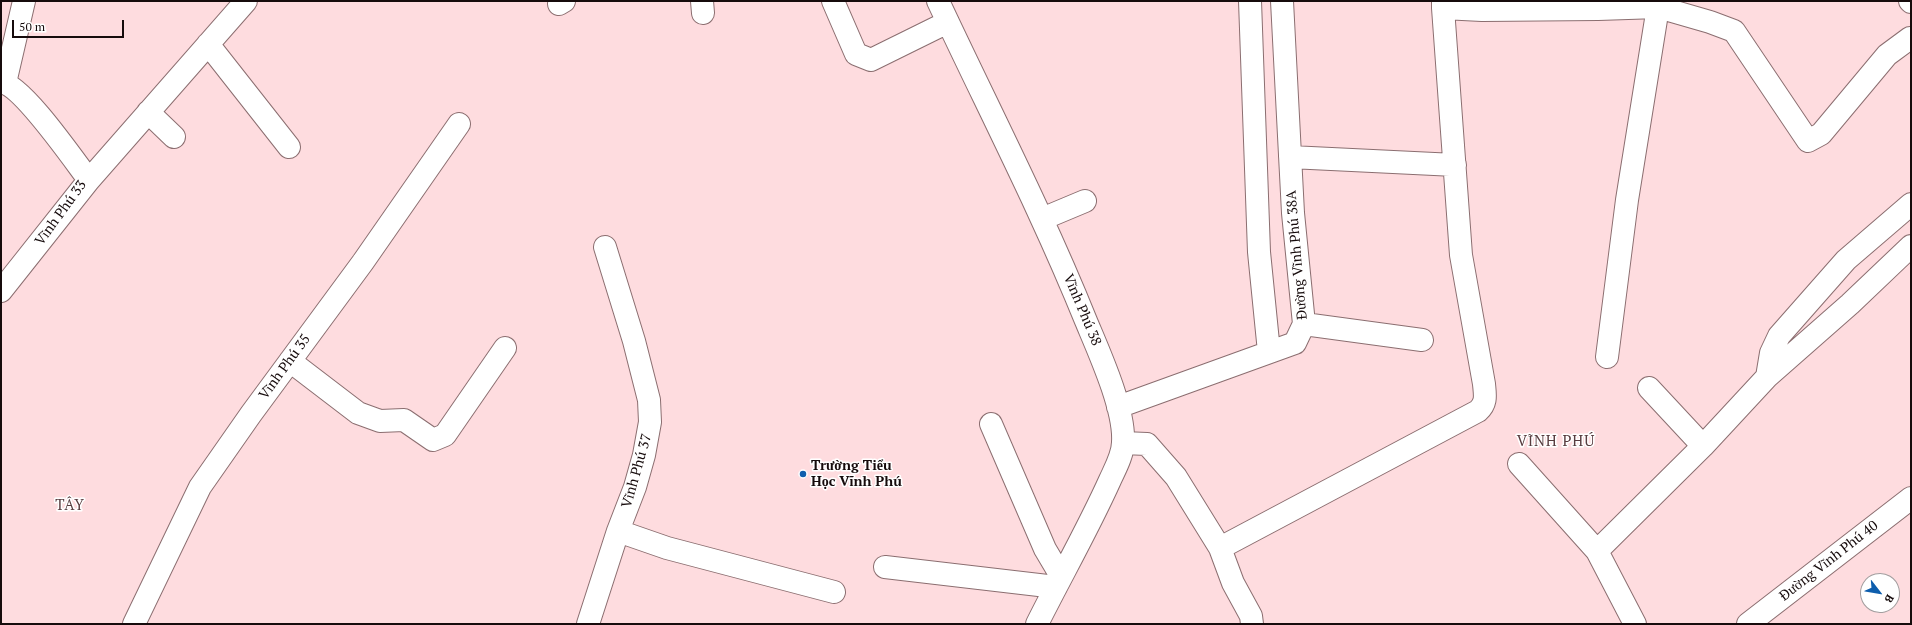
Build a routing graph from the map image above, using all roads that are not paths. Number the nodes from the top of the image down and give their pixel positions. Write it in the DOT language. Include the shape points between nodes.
graph roads {
  1 [pos="24,1"];
  2 [pos="246,1"];
  3 [pos="833,1"];
  4 [pos="938,1"];
  5 [pos="1250,1"];
  6 [pos="1282,1"];
  7 [pos="1443,4"];
  8 [pos="1672,7"];
  9 [pos="948,22"];
  10 [pos="1911,38"];
  11 [pos="208,44"];
  12 [pos="3,82"];
  13 [pos="148,112"];
  14 [pos="459,124"];
  15 [pos="174,137"];
  16 [pos="289,147"];
  17 [pos="1290,157"];
  18 [pos="1455,165"];
  19 [pos="89,180"];
  20 [pos="1085,201"];
  21 [pos="1911,204"];
  22 [pos="1042,219"];
  23 [pos="1911,246"];
  24 [pos="605,247"];
  25 [pos="1,291"];
  26 [pos="1304,324"];
  27 [pos="1422,340"];
  28 [pos="505,348"];
  29 [pos="1269,352"];
  30 [pos="1607,357"];
  31 [pos="290,361"];
  32 [pos="1767,377"];
  33 [pos="1649,388"];
  34 [pos="1118,407"];
  35 [pos="991,424"];
  36 [pos="1123,443"];
  37 [pos="1703,446"];
  38 [pos="1519,464"];
  39 [pos="1911,498"];
  40 [pos="618,531"];
  41 [pos="1220,548"];
  42 [pos="1597,551"];
  43 [pos="885,567"];
  44 [pos="1058,582"];
  45 [pos="834,592"];
  46 [pos="134,624"];
  47 [pos="588,624"];
  48 [pos="1037,624"];
  49 [pos="1252,624"];
  50 [pos="1635,624"];
  51 [pos="1748,624"];
  1 -- 12 [label="street, Vĩnh Phú 33"];
  2 -- 11 [label="street"];
  3 -- 9 [label="street" via="856,54 871,60"];
  4 -- 9 [label="street, Vĩnh Phú 38"];
  5 -- 29 [label="street" via="1259,252"];
  6 -- 17 [label="street, Đường Vĩnh Phú 38A"];
  7 -- 8 [label="street" via="1482,10"];
  7 -- 18 [label="street"];
  8 -- 10 [label="street" via="1734,31 1808,141 1821,134 1887,55"];
  8 -- 30 [label="street" via="1627,200"];
  9 -- 22 [label="street, Vĩnh Phú 38"];
  11 -- 13 [label="street"];
  11 -- 16 [label="street"];
  12 -- 19 [label="street, Vĩnh Phú 33" via="22,95"];
  13 -- 15 [label="street"];
  13 -- 19 [label="street"];
  14 -- 31 [label="street, Vĩnh Phú 35"];
  17 -- 18 [label="street"];
  17 -- 26 [label="street, Đường Vĩnh Phú 38A"];
  18 -- 41 [label="street" via="1461,255 1484,384 1484,406"];
  19 -- 25 [label="street, Vĩnh Phú 33"];
  20 -- 22 [label="street"];
  21 -- 32 [label="street" via="1846,260 1779,336 1770,353"];
  22 -- 34 [label="street, Vĩnh Phú 38" via="1101,356"];
  23 -- 32 [label="street"];
  24 -- 40 [label="street, Vĩnh Phú 37" via="634,340 649,400 650,422 644,455"];
  26 -- 27 [label="street"];
  26 -- 29 [label="street, Đường Vĩnh Phú 38A" via="1295,343"];
  28 -- 31 [label="street" via="445,435 433,440 404,420 380,421 358,413"];
  29 -- 34 [label="street, Đường Vĩnh Phú 38A"];
  31 -- 46 [label="street, Vĩnh Phú 35" via="200,487"];
  32 -- 37 [label="street"];
  33 -- 37 [label="street"];
  34 -- 36 [label="street, Vĩnh Phú 38"];
  35 -- 44 [label="street"];
  36 -- 41 [label="street" via="1147,444 1176,477"];
  36 -- 44 [label="street, Vĩnh Phú 38" via="1102,497"];
  37 -- 42 [label="street"];
  38 -- 42 [label="street"];
  39 -- 51 [label="street, Đường Vĩnh Phú 40"];
  40 -- 45 [label="street" via="667,548"];
  40 -- 47 [label="street, Vĩnh Phú 37"];
  41 -- 49 [label="street" via="1233,583 1251,616"];
  42 -- 50 [label="street"];
  43 -- 44 [label="street"];
  44 -- 48 [label="street, Vĩnh Phú 38"];
}
